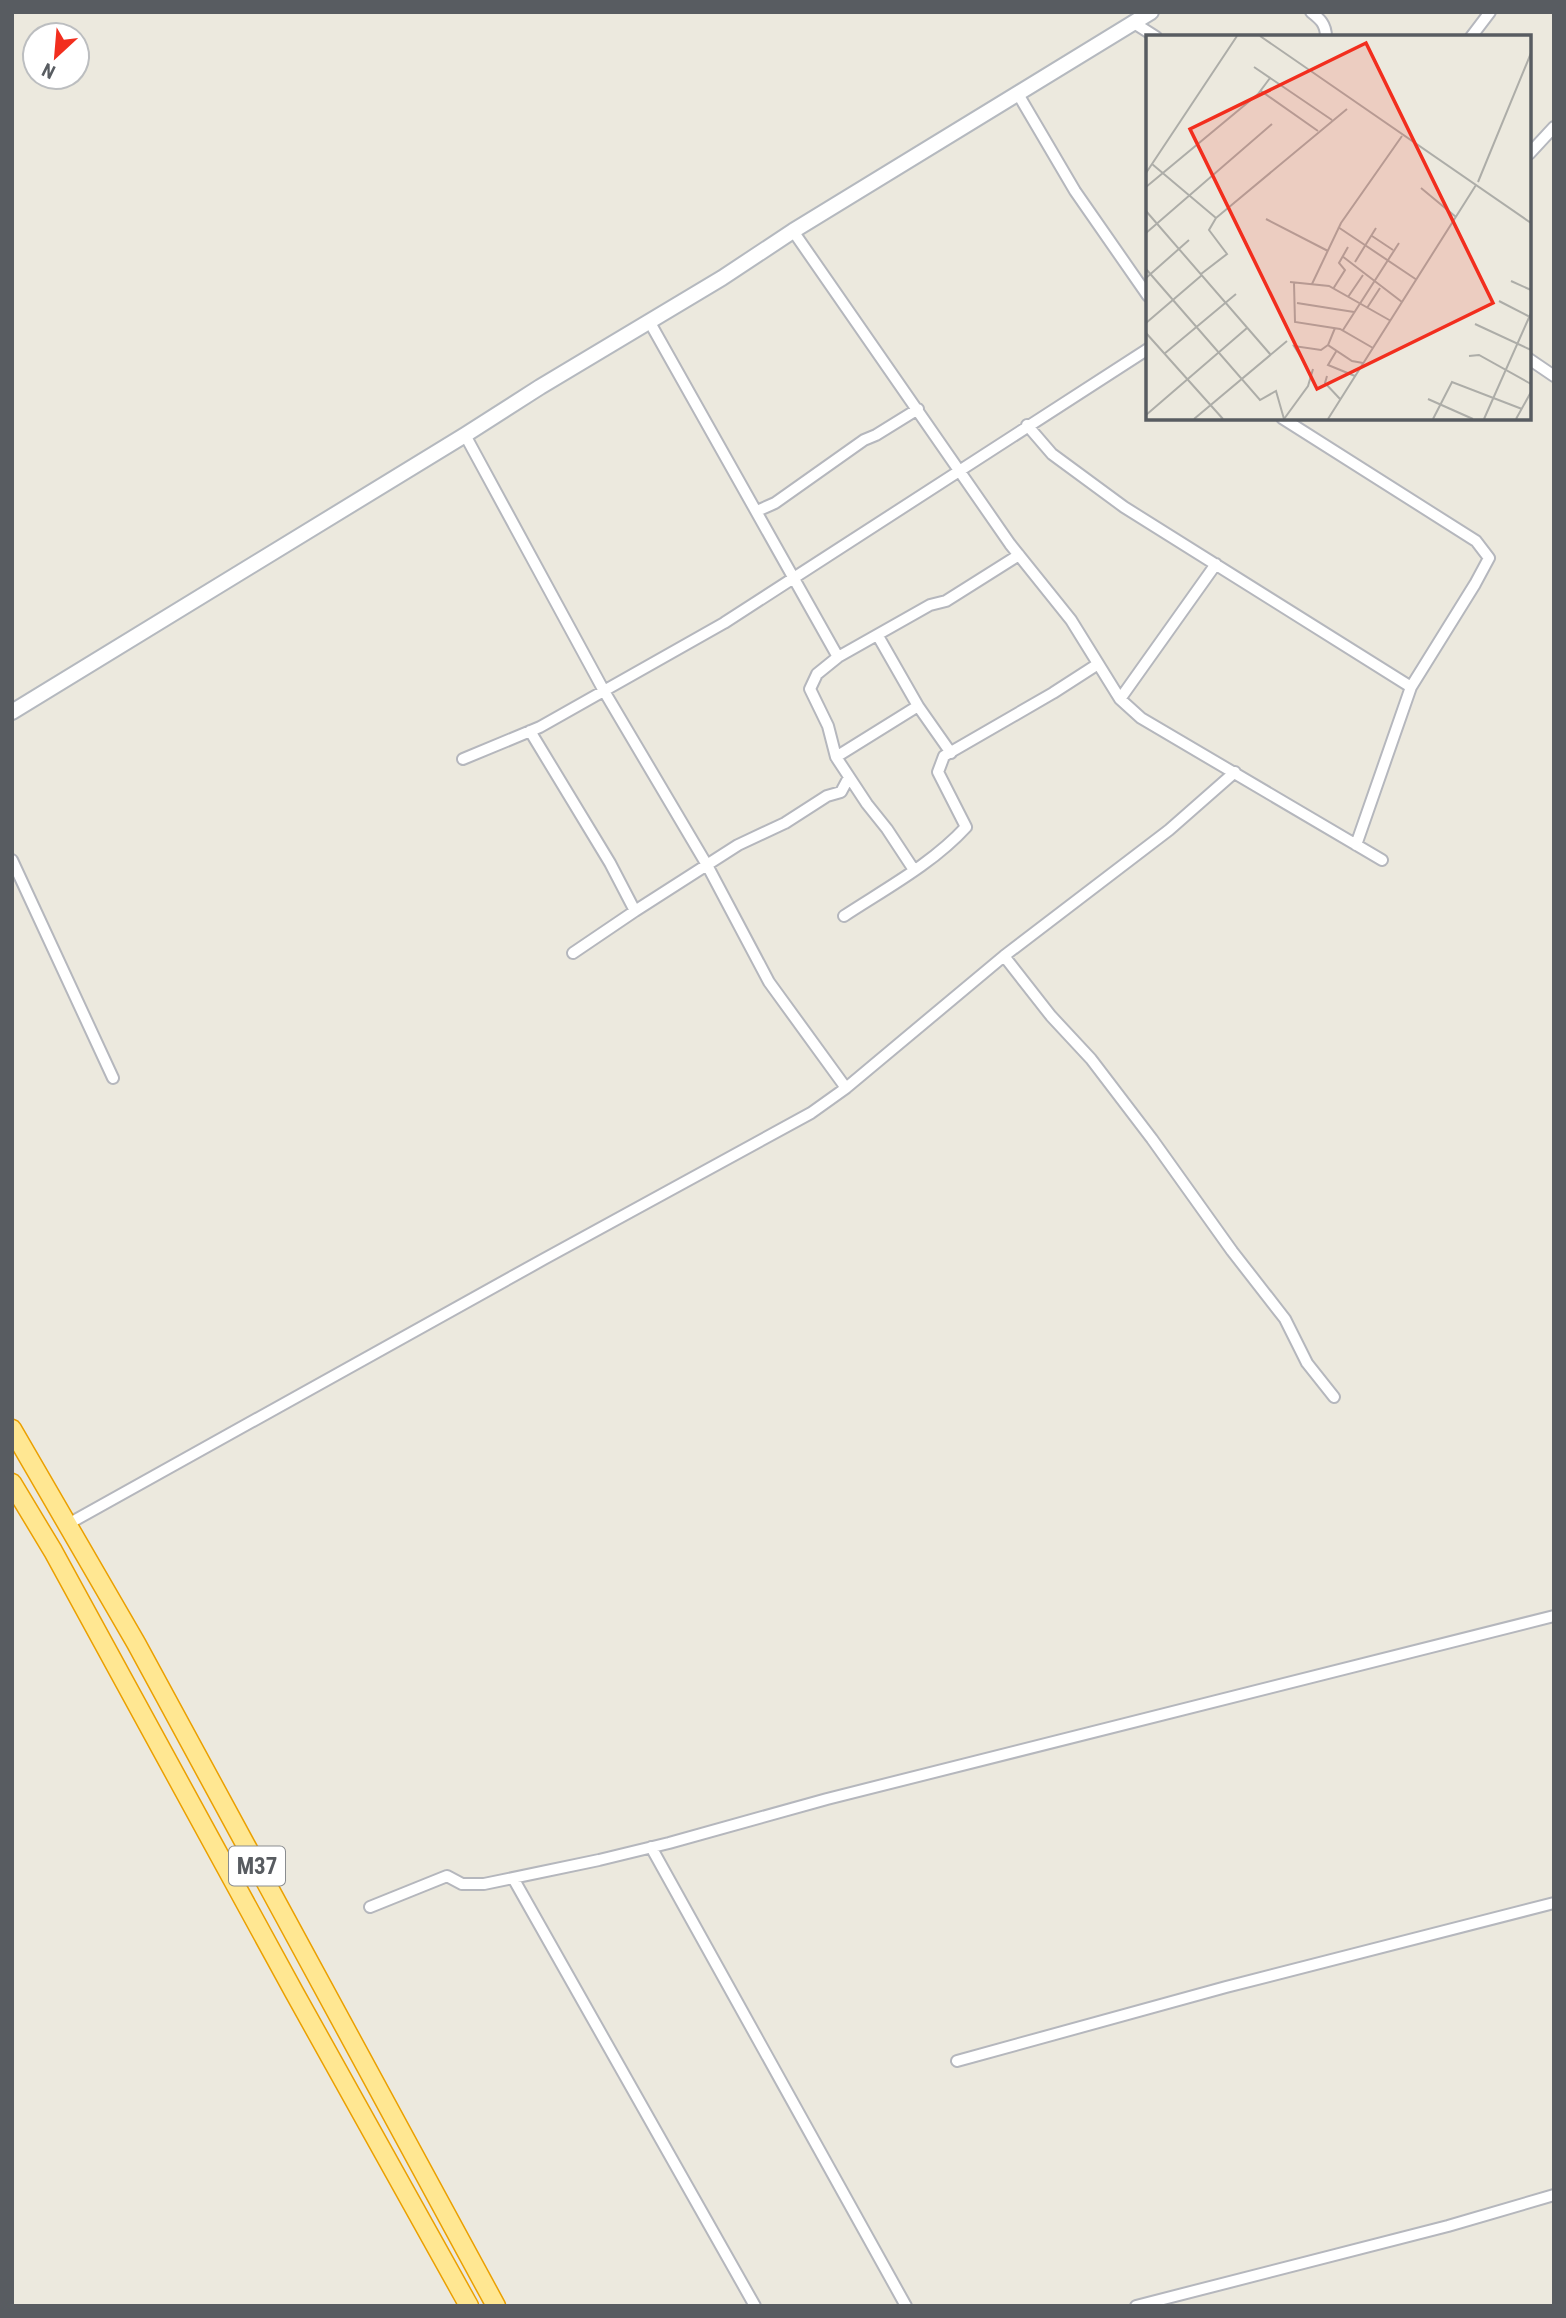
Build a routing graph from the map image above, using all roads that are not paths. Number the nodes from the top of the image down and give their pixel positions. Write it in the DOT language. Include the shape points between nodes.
graph roads {
  1 [pos="1151,12"];
  2 [pos="1311,12"];
  3 [pos="1490,12"];
  4 [pos="1134,23"];
  5 [pos="1153,35"];
  6 [pos="1326,35"];
  7 [pos="1473,35"];
  8 [pos="1018,94"];
  9 [pos="1554,127"];
  10 [pos="1531,152"];
  11 [pos="793,231"];
  12 [pos="1146,293"];
  13 [pos="649,321"];
  14 [pos="1146,350"];
  15 [pos="1531,360"];
  16 [pos="1554,376"];
  17 [pos="918,409"];
  18 [pos="1285,420"];
  19 [pos="1027,425"];
  20 [pos="465,435"];
  21 [pos="959,469"];
  22 [pos="757,511"];
  23 [pos="1019,555"];
  24 [pos="1216,564"];
  25 [pos="794,577"];
  26 [pos="878,636"];
  27 [pos="838,657"];
  28 [pos="1098,664"];
  29 [pos="1411,687"];
  30 [pos="604,691"];
  31 [pos="1119,699"];
  32 [pos="918,706"];
  33 [pos="12,712"];
  34 [pos="530,731"];
  35 [pos="951,753"];
  36 [pos="836,757"];
  37 [pos="463,759"];
  38 [pos="1235,772"];
  39 [pos="849,777"];
  40 [pos="1356,845"];
  41 [pos="12,860"];
  42 [pos="1382,860"];
  43 [pos="707,865"];
  44 [pos="914,870"];
  45 [pos="635,911"];
  46 [pos="844,916"];
  47 [pos="573,953"];
  48 [pos="1004,956"];
  49 [pos="114,1078"];
  50 [pos="846,1088"];
  51 [pos="1334,1396"];
  52 [pos="12,1429"];
  53 [pos="12,1483"];
  54 [pos="68,1524"];
  55 [pos="1554,1616"];
  56 [pos="651,1847"];
  57 [pos="513,1878"];
  58 [pos="1554,1903"];
  59 [pos="370,1907"];
  60 [pos="317,1978"];
  61 [pos="294,1992"];
  62 [pos="957,2062"];
  63 [pos="1554,2196"];
  64 [pos="469,2306"];
  65 [pos="496,2306"];
  66 [pos="755,2306"];
  67 [pos="906,2306"];
  68 [pos="1136,2306"];
  1 -- 4 [label="main road"];
  2 -- 6 [label="street" via="1321,20"];
  3 -- 7 [label="street"];
  4 -- 5 [label="street"];
  4 -- 8 [label="main road"];
  8 -- 11 [label="main road"];
  8 -- 12 [label="street" via="1075,191"];
  9 -- 10 [label="street"];
  11 -- 13 [label="main road"];
  11 -- 17 [label="street"];
  13 -- 20 [label="main road"];
  13 -- 22 [label="street"];
  14 -- 19 [label="street"];
  15 -- 16 [label="street"];
  17 -- 21 [label="street"];
  17 -- 22 [label="street"];
  18 -- 29 [label="street" via="1476,541 1489,558"];
  19 -- 21 [label="street"];
  19 -- 24 [label="street" via="1063,462 1124,507"];
  20 -- 30 [label="street"];
  20 -- 33 [label="main road"];
  21 -- 23 [label="street"];
  21 -- 25 [label="street"];
  22 -- 25 [label="street"];
  23 -- 26 [label="street" via="946,601 930,605"];
  23 -- 28 [label="street"];
  24 -- 29 [label="street"];
  24 -- 31 [label="street"];
  25 -- 27 [label="street"];
  25 -- 30 [label="street"];
  26 -- 27 [label="street"];
  26 -- 32 [label="street"];
  27 -- 36 [label="street" via="817,674 810,689 828,726"];
  28 -- 31 [label="street"];
  28 -- 35 [label="street"];
  29 -- 40 [label="street"];
  30 -- 34 [label="street"];
  30 -- 43 [label="street"];
  31 -- 38 [label="street" via="1141,718"];
  32 -- 35 [label="street"];
  32 -- 36 [label="street"];
  34 -- 37 [label="street"];
  34 -- 45 [label="street"];
  35 -- 44 [label="street" via="944,756 938,772 966,827"];
  36 -- 39 [label="street"];
  38 -- 40 [label="street"];
  38 -- 48 [label="street" via="1169,830"];
  39 -- 43 [label="street" via="841,792"];
  39 -- 44 [label="street"];
  40 -- 42 [label="street"];
  41 -- 49 [label="street"];
  43 -- 45 [label="street"];
  43 -- 50 [label="street" via="769,982"];
  44 -- 46 [label="street"];
  45 -- 47 [label="street"];
  48 -- 50 [label="street"];
  48 -- 51 [label="street" via="1152,1139 1285,1319 1307,1363"];
  50 -- 54 [label="street" via="811,1113"];
  52 -- 54 [label="highway, M37 / M37"];
  53 -- 61 [label="highway, M37 / M37"];
  54 -- 60 [label="highway, M37 / M37"];
  55 -- 56 [label="street"];
  56 -- 57 [label="street"];
  56 -- 67 [label="street"];
  57 -- 59 [label="street" via="462,1884 447,1876"];
  57 -- 66 [label="street"];
  58 -- 62 [label="street"];
  60 -- 61 [label="highway"];
  60 -- 65 [label="highway, M37 / M37"];
  61 -- 64 [label="highway, M37 / M37"];
  63 -- 68 [label="street"];
}
